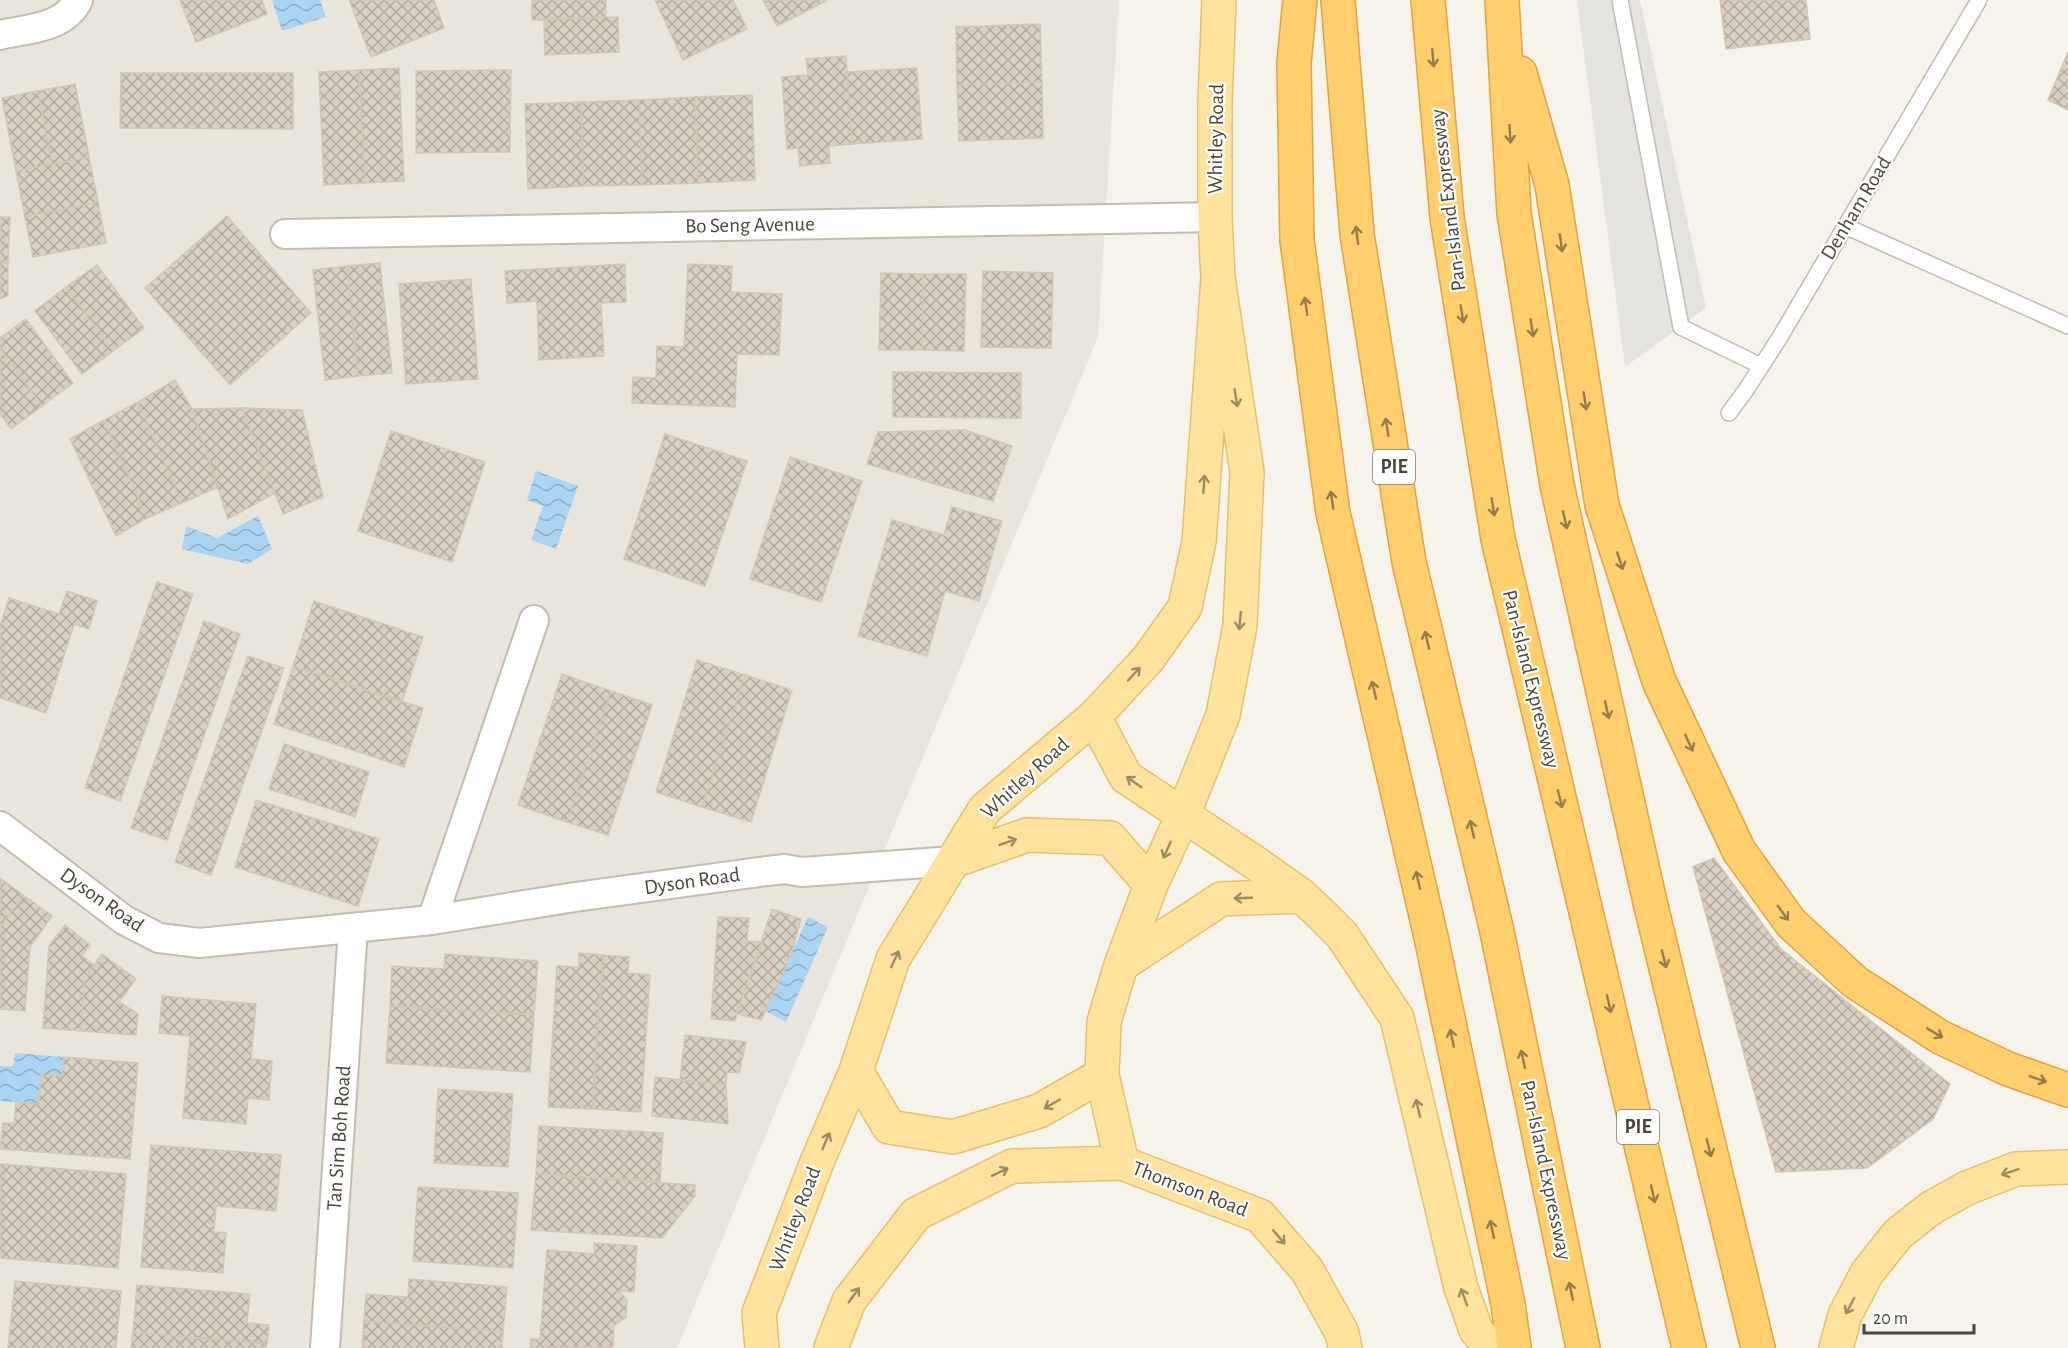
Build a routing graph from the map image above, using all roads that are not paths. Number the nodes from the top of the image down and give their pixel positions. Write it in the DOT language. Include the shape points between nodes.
graph roads {
  1 [pos="78,0"];
  2 [pos="1219,0"];
  3 [pos="1300,0"];
  4 [pos="1338,0"];
  5 [pos="1428,0"];
  6 [pos="1620,0"];
  7 [pos="1979,0"];
  8 [pos="1503,7"];
  9 [pos="0,35"];
  10 [pos="1215,217"];
  11 [pos="1845,226"];
  12 [pos="285,234"];
  13 [pos="1218,278"];
  14 [pos="2068,326"];
  15 [pos="1761,366"];
  16 [pos="1729,413"];
  17 [pos="534,620"];
  18 [pos="1094,717"];
  19 [pos="1183,815"];
  20 [pos="0,826"];
  21 [pos="953,861"];
  22 [pos="1151,885"];
  23 [pos="1302,896"];
  24 [pos="432,920"];
  25 [pos="353,928"];
  26 [pos="1121,964"];
  27 [pos="856,1071"];
  28 [pos="1102,1075"];
  29 [pos="2068,1090"];
  30 [pos="1122,1163"];
  31 [pos="2068,1167"];
  32 [pos="325,1348"];
  33 [pos="762,1348"];
  34 [pos="831,1348"];
  35 [pos="1345,1348"];
  36 [pos="1491,1348"];
  37 [pos="1514,1348"];
  38 [pos="1582,1348"];
  39 [pos="1689,1348"];
  40 [pos="1758,1348"];
  41 [pos="1836,1348"];
  1 -- 9 [label="street" via="64,17 50,24"];
  2 -- 10 [label="main road, Whitley Road"];
  37 -- 3 [label="highway, one-way" via="1431,937 1334,513 1297,240 1294,63"];
  38 -- 4 [label="highway, Pan-Island Expressway / PIE, one-way" via="1496,927 1408,562 1357,234"];
  5 -- 39 [label="highway, Pan-Island Expressway / PIE, one-way" via="1447,217 1498,539"];
  6 -- 15 [label="lane" via="1681,327"];
  7 -- 11 [label="lane, Denham Road"];
  8 -- 29 [label="highway, one-way" via="1552,185 1602,506 1659,681 1739,851 1791,923 1855,982 1940,1037 2008,1069"];
  8 -- 40 [label="highway, one-way" via="1514,213 1557,484 1650,902"];
  10 -- 12 [label="street, Bo Seng Avenue"];
  10 -- 13 [label="main road, Whitley Road"];
  11 -- 14 [label="lane"];
  11 -- 15 [label="lane, Denham Road"];
  18 -- 13 [label="main road, Whitley Road, one-way" via="1148,659 1185,607 1199,542"];
  13 -- 19 [label="main road, Whitley Road, one-way" via="1247,472 1240,625 1223,715"];
  15 -- 16 [label="lane, Denham Road"];
  17 -- 24 [label="street"];
  19 -- 18 [label="main road, one-way" via="1126,777"];
  18 -- 21 [label="main road, Whitley Road" via="984,809"];
  19 -- 22 [label="main road, Whitley Road, one-way"];
  19 -- 23 [label="main road"];
  20 -- 25 [label="street, Dyson Road" via="124,920 159,938 199,943"];
  21 -- 22 [label="main road, one-way" via="1028,835 1110,838"];
  21 -- 24 [label="street, Dyson Road" via="802,872 776,870"];
  27 -- 21 [label="main road, Whitley Road, one-way" via="893,959"];
  22 -- 26 [label="main road, Whitley Road"];
  23 -- 26 [label="main road, one-way" via="1221,899"];
  36 -- 23 [label="main road, one-way" via="1476,1330 1461,1288 1397,1018 1342,935"];
  24 -- 25 [label="street, Dyson Road"];
  25 -- 32 [label="street, Tan Sim Boh Road"];
  26 -- 28 [label="main road, Whitley Road" via="1104,1022"];
  28 -- 27 [label="main road, one-way" via="1039,1111 953,1137 889,1127"];
  33 -- 27 [label="main road, Whitley Road, one-way" via="759,1313"];
  28 -- 30 [label="main road"];
  34 -- 30 [label="main road, Thomson Road, one-way" via="849,1301 916,1214 1012,1166"];
  30 -- 35 [label="main road, Thomson Road, one-way" via="1260,1216 1307,1270 1342,1333"];
  31 -- 41 [label="main road, one-way" via="2016,1169 1930,1208 1898,1234 1867,1273 1845,1315"];
}
